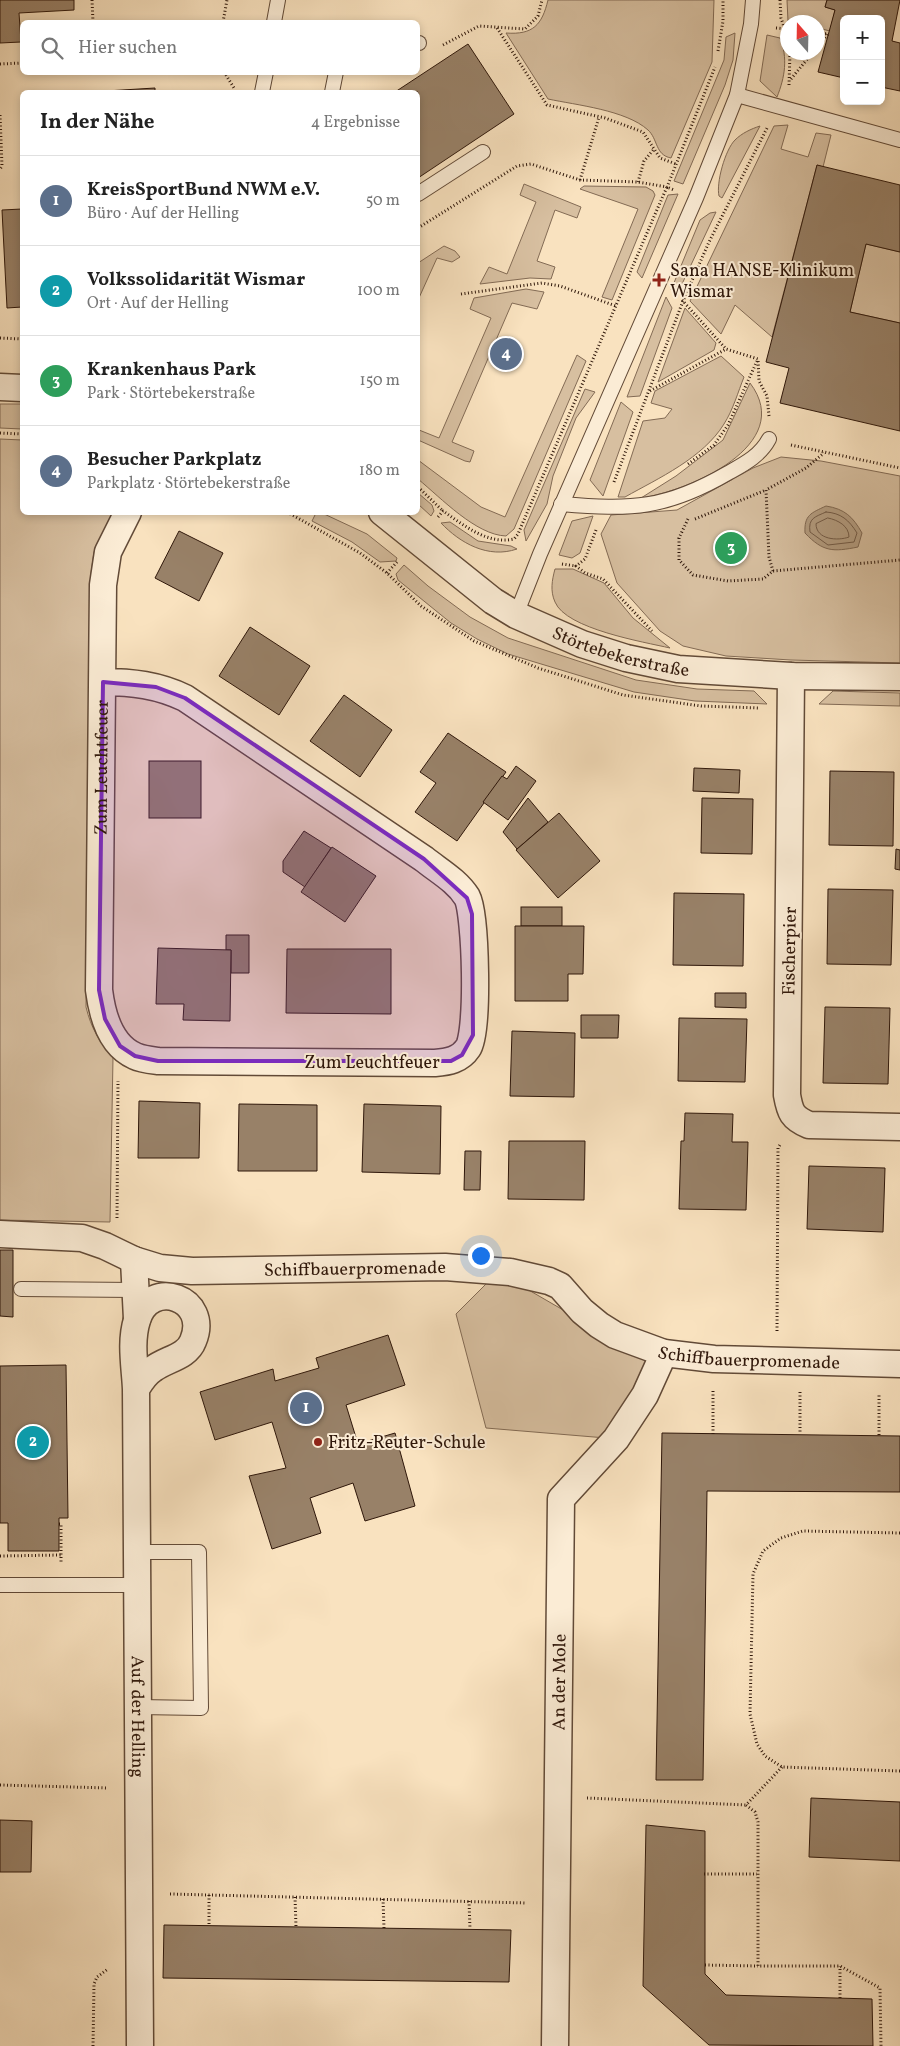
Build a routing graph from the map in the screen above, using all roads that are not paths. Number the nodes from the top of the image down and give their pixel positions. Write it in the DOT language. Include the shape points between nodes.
graph roads {
  1 [pos="278,0"];
  2 [pos="753,0"];
  3 [pos="274,20"];
  4 [pos="265,75"];
  5 [pos="335,75"];
  6 [pos="262,90"];
  7 [pos="332,90"];
  8 [pos="737,95"];
  9 [pos="900,140"];
  10 [pos="483,152"];
  11 [pos="420,193"];
  12 [pos="0,387"];
  13 [pos="20,388"];
  14 [pos="769,439"];
  15 [pos="561,504"];
  16 [pos="127,515"];
  17 [pos="386,515"];
  18 [pos="516,614"];
  19 [pos="791,676"];
  20 [pos="900,677"];
  21 [pos="103,682"];
  22 [pos="900,1127"];
  23 [pos="0,1234"];
  24 [pos="134,1260"];
  25 [pos="21,1289"];
  26 [pos="136,1290"];
  27 [pos="137,1319"];
  28 [pos="664,1354"];
  29 [pos="889,1364"];
  30 [pos="136,1389"];
  31 [pos="137,1552"];
  32 [pos="137,1584"];
  33 [pos="0,1585"];
  34 [pos="138,1707"];
  35 [pos="140,2046"];
  36 [pos="555,2046"];
  1 -- 3 [label="lane"];
  2 -- 8 [label="lane"];
  4 -- 6 [label="lane"];
  5 -- 7 [label="lane"];
  8 -- 9 [label="lane"];
  8 -- 15 [label="lane" via="696,198"];
  10 -- 11 [label="lane"];
  12 -- 13 [label="street"];
  14 -- 15 [label="lane" via="754,458 690,493 661,503 604,508"];
  15 -- 18 [label="lane"];
  16 -- 21 [label="street, Zum Leuchtfeuer" via="105,562"];
  17 -- 18 [label="street, Störtebekerstraße" via="471,585"];
  18 -- 19 [label="street, Störtebekerstraße" via="582,644 626,658 678,669"];
  19 -- 20 [label="street, Störtebekerstraße"];
  19 -- 22 [label="street, Fischerpier" via="787,1095 790,1109 797,1120 824,1127"];
  21 -- 21 [label="street, Zum Leuchtfeuer" via="156,687 185,698 424,859 457,885 467,898 472,914 474,966 473,1035 470,1047 462,1055 451,1061 435,1063 158,1061 135,1056 120,1046 105,1019 99,990"];
  23 -- 24 [label="street, Schiffbauerpromenade" via="82,1238"];
  24 -- 26 [label="street, Auf der Helling"];
  24 -- 28 [label="street, Schiffbauerpromenade" via="160,1268 192,1271 445,1267 510,1272 560,1286 599,1325 615,1335"];
  25 -- 26 [label="lane"];
  26 -- 27 [label="street, Auf der Helling"];
  27 -- 30 [label="street, Auf der Helling" via="134,1343"];
  27 -- 30 [label="street" via="151,1301 164,1296 177,1297 189,1305 196,1332 193,1343 185,1352 153,1368"];
  28 -- 29 [label="street, Schiffbauerpromenade" via="714,1359"];
  28 -- 36 [label="street, An der Mole" via="645,1395 616,1439 561,1499"];
  30 -- 31 [label="street, Auf der Helling"];
  31 -- 32 [label="street, Auf der Helling"];
  31 -- 34 [label="lane" via="200,1552 201,1708"];
  32 -- 33 [label="lane"];
  32 -- 34 [label="street, Auf der Helling"];
  34 -- 35 [label="street, Auf der Helling"];
}
